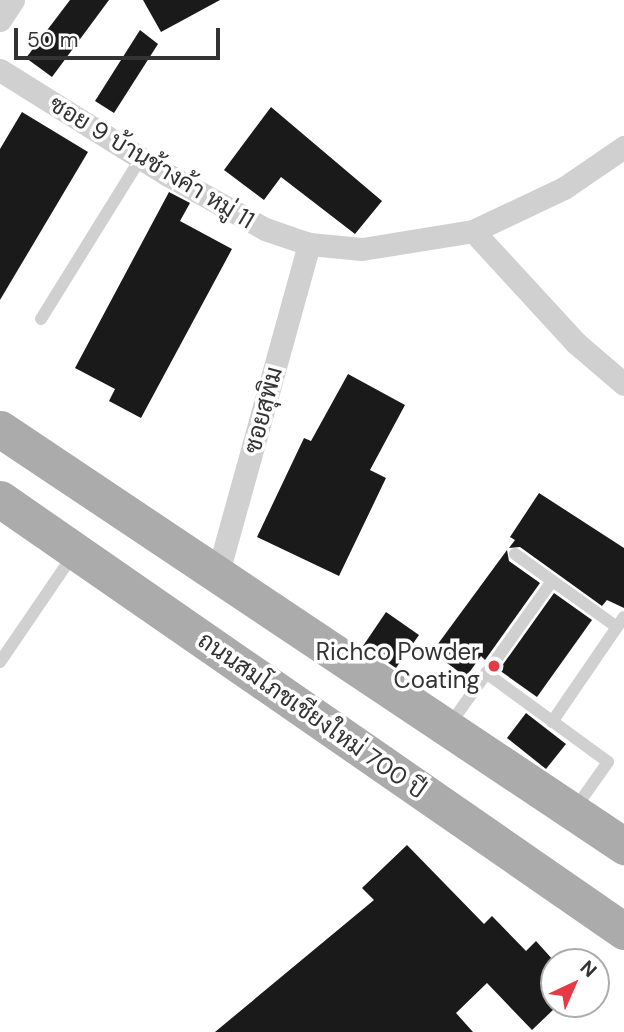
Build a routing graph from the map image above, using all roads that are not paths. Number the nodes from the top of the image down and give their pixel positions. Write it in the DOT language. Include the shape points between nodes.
graph roads {
  1 [pos="13,0"];
  2 [pos="0,20"];
  3 [pos="0,71"];
  4 [pos="624,147"];
  5 [pos="141,158"];
  6 [pos="473,232"];
  7 [pos="309,244"];
  8 [pos="41,319"];
  9 [pos="624,384"];
  10 [pos="0,429"];
  11 [pos="0,499"];
  12 [pos="75,552"];
  13 [pos="515,554"];
  14 [pos="217,576"];
  15 [pos="552,581"];
  16 [pos="620,622"];
  17 [pos="0,662"];
  18 [pos="486,673"];
  19 [pos="552,722"];
  20 [pos="448,727"];
  21 [pos="573,812"];
  22 [pos="624,846"];
  23 [pos="624,931"];
  1 -- 2 [label="street"];
  3 -- 5 [label="street, ซอย 9 บ้านช้างค้า หมู่ 11"];
  4 -- 6 [label="street, ซอย 9 บ้านช้างค้า หมู่ 11" via="564,188"];
  5 -- 7 [label="street, ซอย 9 บ้านช้างค้า หมู่ 11" via="265,229"];
  5 -- 8 [label="lane"];
  6 -- 7 [label="street, ซอย 9 บ้านช้างค้า หมู่ 11" via="362,249"];
  6 -- 9 [label="street" via="576,343"];
  7 -- 14 [label="street, ซอยสุพิม"];
  10 -- 14 [label="main road"];
  11 -- 12 [label="main road, ถนนสมโภชเชียงใหม่ 700 ปี"];
  12 -- 17 [label="lane"];
  12 -- 23 [label="main road, ถนนสมโภชเชียงใหม่ 700 ปี"];
  13 -- 15 [label="lane"];
  14 -- 20 [label="main road"];
  15 -- 16 [label="lane"];
  15 -- 18 [label="lane"];
  16 -- 19 [label="lane"];
  18 -- 19 [label="lane"];
  18 -- 20 [label="lane"];
  19 -- 21 [label="lane" via="608,762"];
  20 -- 21 [label="main road"];
  21 -- 22 [label="main road"];
}
